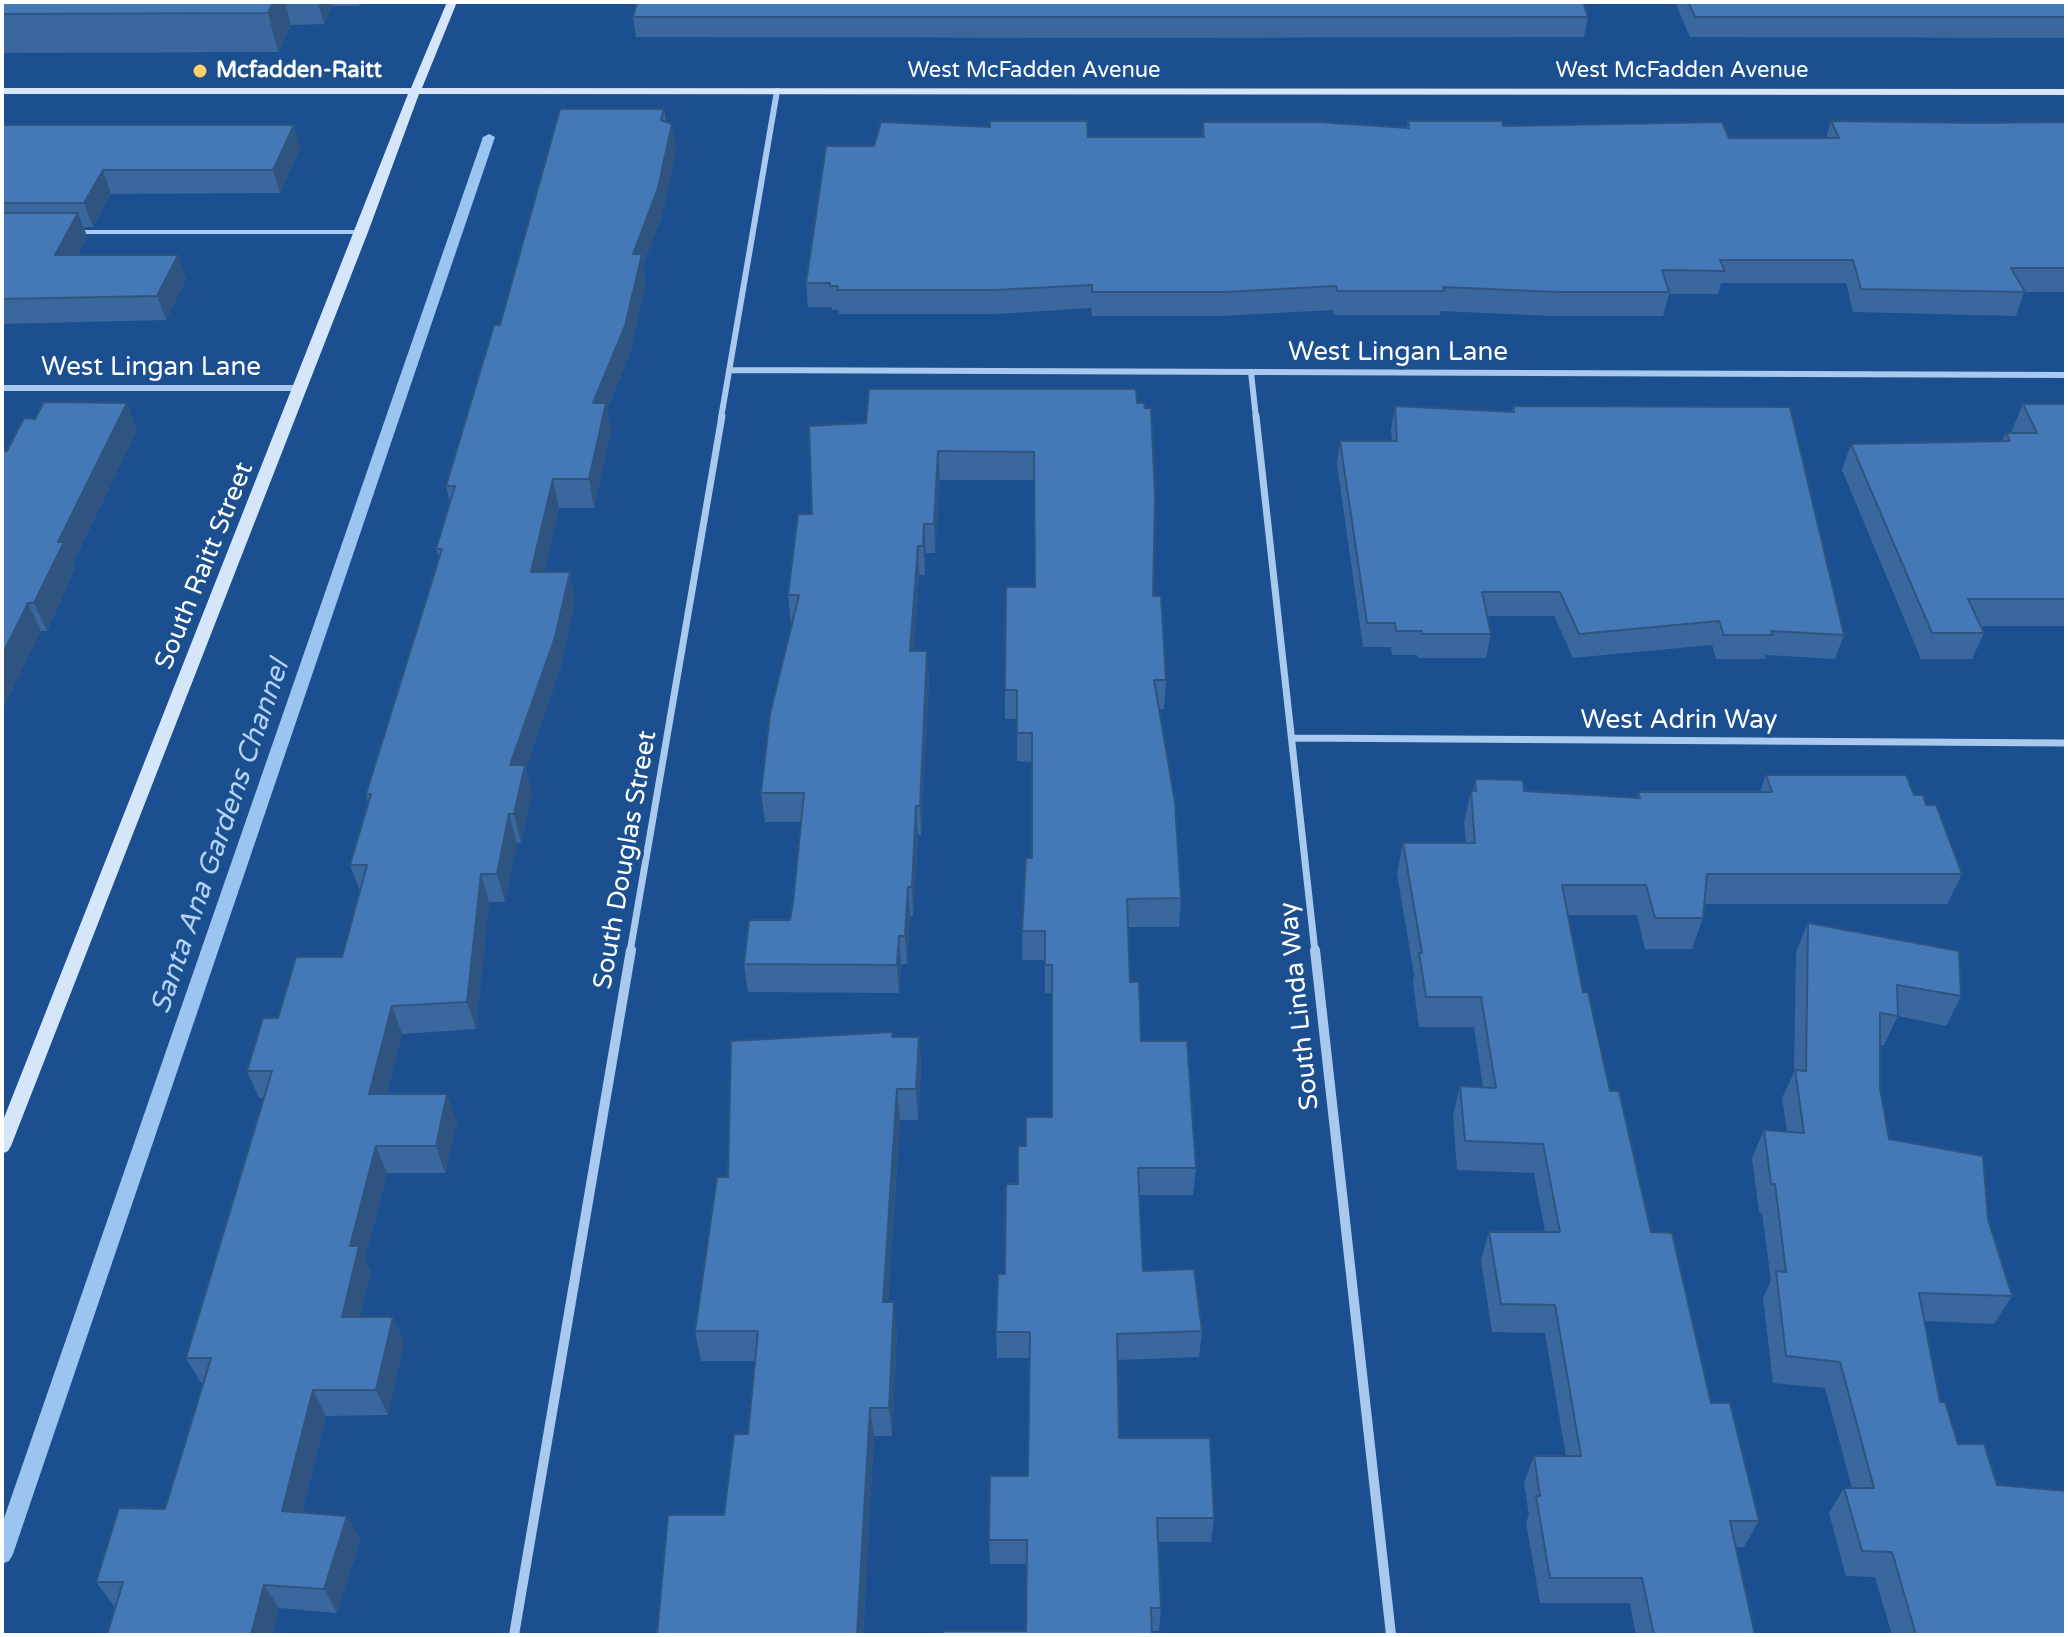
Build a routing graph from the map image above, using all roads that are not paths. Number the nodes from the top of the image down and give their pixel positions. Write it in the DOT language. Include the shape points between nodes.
graph roads {
  1 [pos="452,2"];
  2 [pos="2,91"];
  3 [pos="415,91"];
  4 [pos="777,91"];
  5 [pos="2066,92"];
  6 [pos="65,232"];
  7 [pos="362,232"];
  8 [pos="730,370"];
  9 [pos="1251,372"];
  10 [pos="2066,375"];
  11 [pos="2,388"];
  12 [pos="301,388"];
  13 [pos="1293,738"];
  14 [pos="2066,743"];
  15 [pos="2,1146"];
  16 [pos="514,1635"];
  17 [pos="1391,1635"];
  1 -- 3 [label="street, South Raitt Street"];
  2 -- 3 [label="street, West McFadden Avenue"];
  3 -- 4 [label="street, West McFadden Avenue"];
  3 -- 7 [label="street, South Raitt Street"];
  4 -- 5 [label="street, West McFadden Avenue"];
  4 -- 8 [label="street, South Douglas Street"];
  6 -- 7 [label="lane"];
  7 -- 12 [label="street, South Raitt Street"];
  8 -- 9 [label="street, West Lingan Lane"];
  8 -- 16 [label="street, South Douglas Street"];
  9 -- 10 [label="street, West Lingan Lane"];
  9 -- 13 [label="street, South Linda Way"];
  11 -- 12 [label="street, West Lingan Lane"];
  12 -- 15 [label="street, South Raitt Street"];
  13 -- 14 [label="street, West Adrin Way"];
  13 -- 17 [label="street, South Linda Way"];
}
